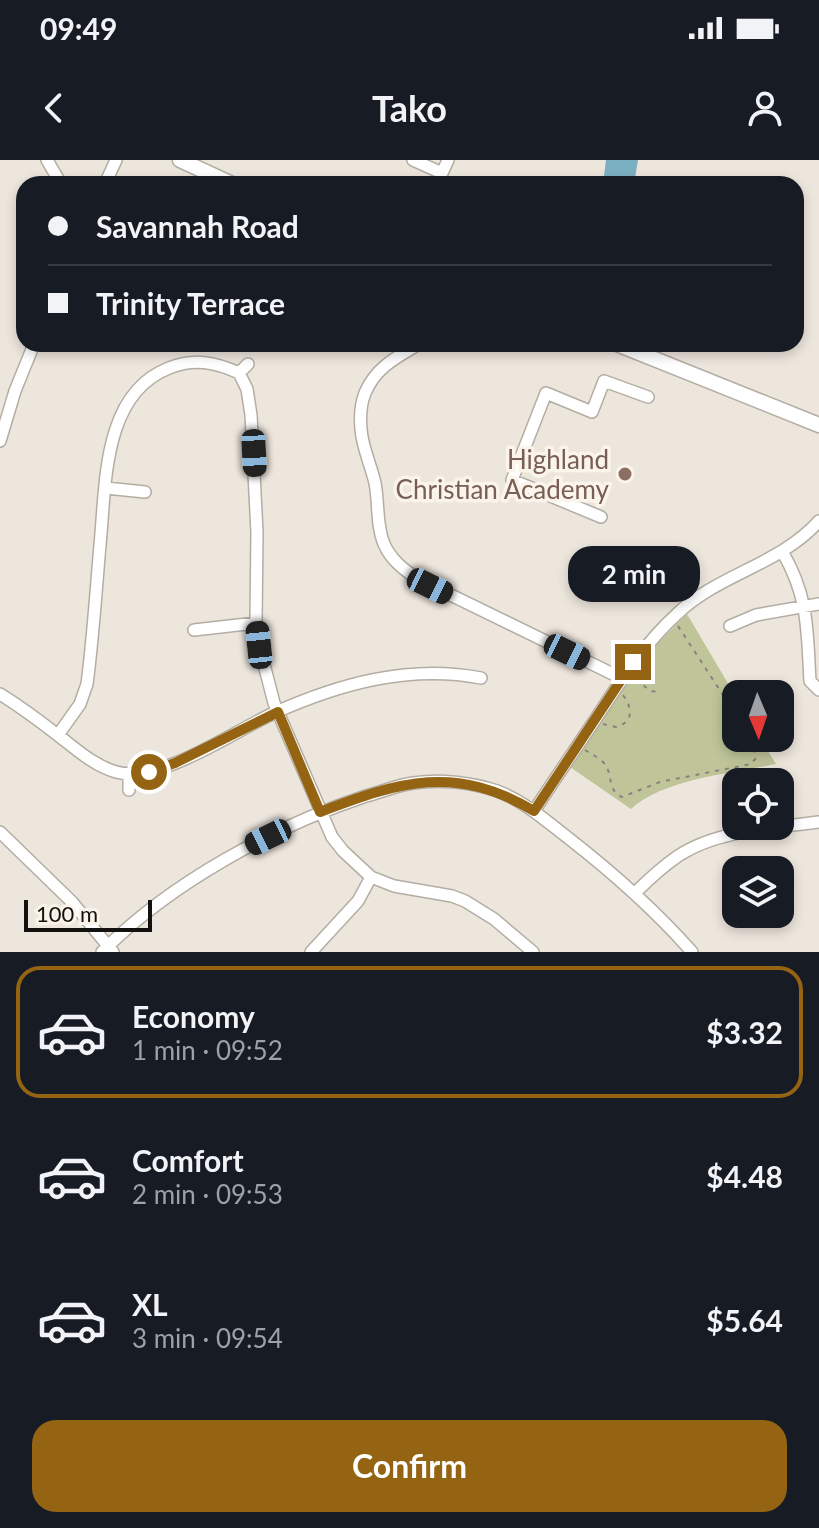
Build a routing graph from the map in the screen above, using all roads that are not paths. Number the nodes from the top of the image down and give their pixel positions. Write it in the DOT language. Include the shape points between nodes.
graph roads {
  1 [pos="180,160"];
  2 [pos="413,160"];
  3 [pos="214,176"];
  4 [pos="436,176"];
  5 [pos="31,352"];
  6 [pos="406,352"];
  7 [pos="637,352"];
  8 [pos="248,364"];
  9 [pos="239,373"];
  10 [pos="648,397"];
  11 [pos="819,425"];
  12 [pos="0,441"];
  13 [pos="106,488"];
  14 [pos="145,492"];
  15 [pos="601,517"];
  16 [pos="819,521"];
  17 [pos="783,553"];
  18 [pos="819,604"];
  19 [pos="806,607"];
  20 [pos="256,623"];
  21 [pos="730,626"];
  22 [pos="194,630"];
  23 [pos="481,678"];
  24 [pos="621,678"];
  25 [pos="816,684"];
  26 [pos="0,694"];
  27 [pos="278,712"];
  28 [pos="58,735"];
  29 [pos="129,774"];
  30 [pos="129,790"];
  31 [pos="534,811"];
  32 [pos="320,812"];
  33 [pos="819,822"];
  34 [pos="0,832"];
  35 [pos="371,877"];
  36 [pos="635,893"];
  37 [pos="108,950"];
  38 [pos="311,952"];
  39 [pos="533,952"];
  40 [pos="692,952"];
  1 -- 3 [label="main road"];
  2 -- 4 [label="street"];
  5 -- 12 [label="street"];
  6 -- 24 [label="street" via="381,368 362,407 362,436 387,550 418,579"];
  7 -- 11 [label="main road"];
  8 -- 9 [label="street"];
  9 -- 13 [label="street" via="219,364 188,362 139,385 118,423"];
  9 -- 20 [label="street" via="251,415"];
  10 -- 15 [label="street" via="604,381 592,412 546,393 540,407 512,480"];
  13 -- 14 [label="street"];
  13 -- 28 [label="street" via="87,684"];
  16 -- 17 [label="street"];
  17 -- 19 [label="street"];
  17 -- 24 [label="street" via="678,612"];
  18 -- 19 [label="street"];
  19 -- 21 [label="street" via="756,615"];
  19 -- 25 [label="street"];
  20 -- 22 [label="street"];
  20 -- 27 [label="street"];
  23 -- 27 [label="street" via="451,672 401,674 353,684"];
  24 -- 31 [label="street"];
  26 -- 28 [label="street"];
  27 -- 29 [label="street" via="175,763"];
  27 -- 32 [label="street"];
  28 -- 29 [label="street" via="96,763"];
  29 -- 30 [label="street"];
  31 -- 32 [label="street" via="495,790 439,781 413,783"];
  31 -- 36 [label="street"];
  32 -- 35 [label="street" via="332,837"];
  32 -- 37 [label="street" via="246,848 170,896"];
  33 -- 36 [label="street" via="696,847"];
  34 -- 37 [label="street" via="72,902"];
  35 -- 38 [label="street" via="358,901"];
  35 -- 39 [label="street" via="465,901"];
  36 -- 40 [label="street"];
}
